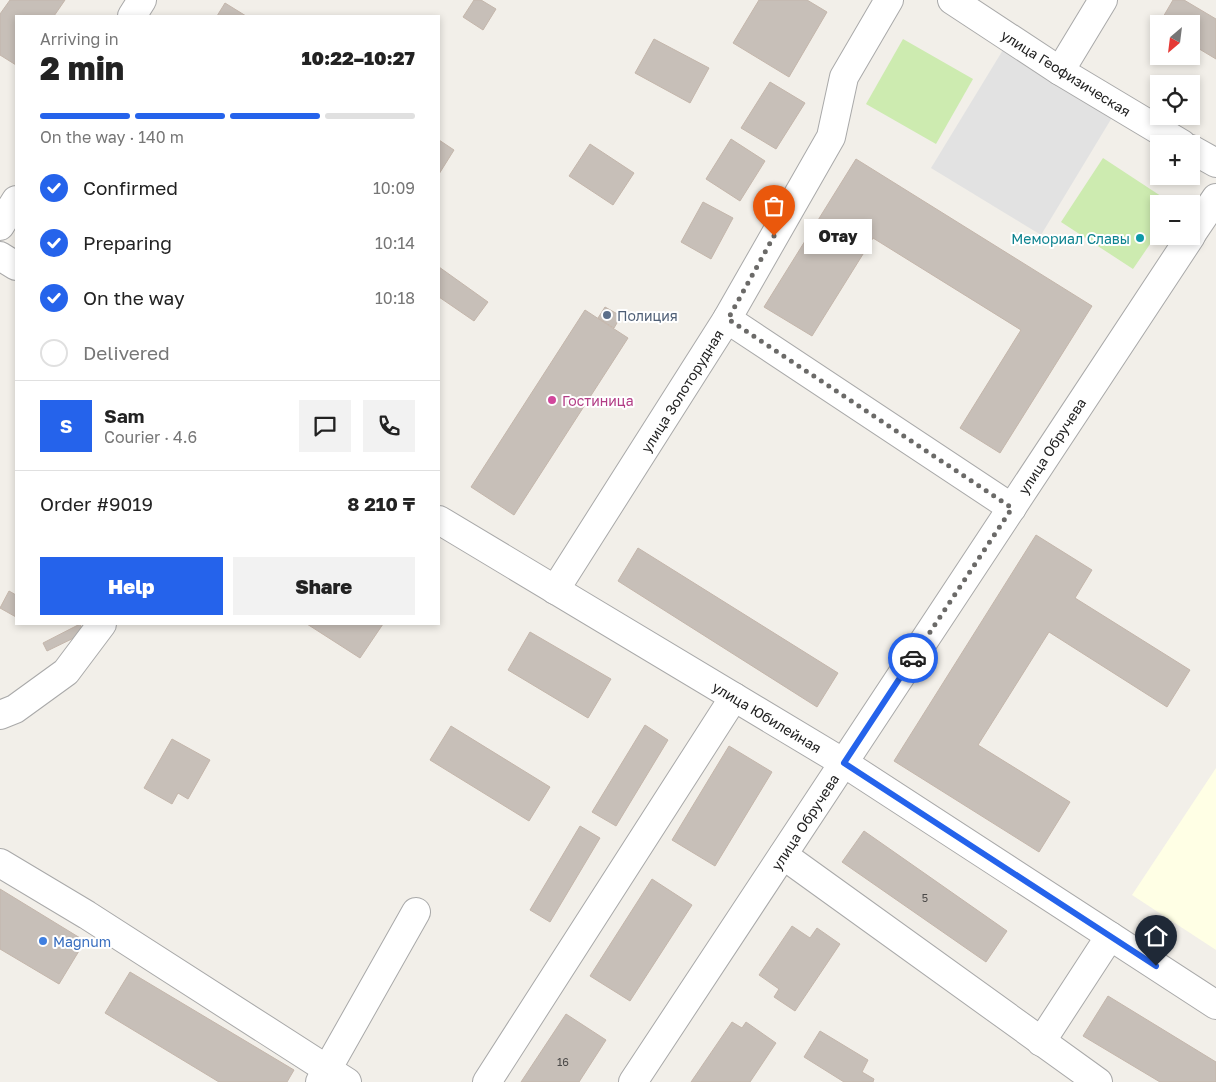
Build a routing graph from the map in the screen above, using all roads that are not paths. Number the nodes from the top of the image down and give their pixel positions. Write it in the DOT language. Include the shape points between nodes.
graph roads {
  1 [pos="142,0"];
  2 [pos="889,0"];
  3 [pos="952,0"];
  4 [pos="1103,0"];
  5 [pos="133,15"];
  6 [pos="1060,71"];
  7 [pos="1167,135"];
  8 [pos="1200,154"];
  9 [pos="1216,164"];
  10 [pos="1216,198"];
  11 [pos="1200,222"];
  12 [pos="1185,245"];
  13 [pos="0,256"];
  14 [pos="15,265"];
  15 [pos="728,319"];
  16 [pos="1012,508"];
  17 [pos="440,521"];
  18 [pos="555,590"];
  19 [pos="101,625"];
  20 [pos="734,697"];
  21 [pos="0,715"];
  22 [pos="844,763"];
  23 [pos="783,855"];
  24 [pos="0,863"];
  25 [pos="416,912"];
  26 [pos="1110,936"];
  27 [pos="1216,1005"];
  28 [pos="1041,1042"];
  29 [pos="331,1078"];
  30 [pos="486,1082"];
  31 [pos="633,1082"];
  32 [pos="1098,1082"];
  1 -- 5 [label="street"];
  2 -- 15 [label="street, улица Золоторудная" via="844,77 831,137"];
  3 -- 6 [label="street, улица Геофизическая"];
  4 -- 6 [label="street"];
  6 -- 7 [label="street, улица Геофизическая"];
  8 -- 9 [label="street"];
  10 -- 11 [label="street, улица Обручева"];
  12 -- 16 [label="street, улица Обручева"];
  13 -- 14 [label="street"];
  15 -- 16 [label="street"];
  15 -- 18 [label="street, улица Золоторудная"];
  16 -- 22 [label="street, улица Обручева"];
  17 -- 18 [label="street, улица Юбилейная"];
  18 -- 20 [label="street, улица Юбилейная"];
  19 -- 21 [label="street" via="66,672"];
  20 -- 22 [label="street, улица Юбилейная"];
  20 -- 30 [label="street"];
  22 -- 23 [label="street, улица Обручева"];
  22 -- 26 [label="street, улица Юбилейная"];
  23 -- 28 [label="street"];
  23 -- 31 [label="street, улица Обручева"];
  24 -- 29 [label="street" via="87,915"];
  25 -- 29 [label="street"];
  26 -- 27 [label="street, улица Юбилейная"];
  26 -- 28 [label="street"];
  28 -- 32 [label="street"];
}
